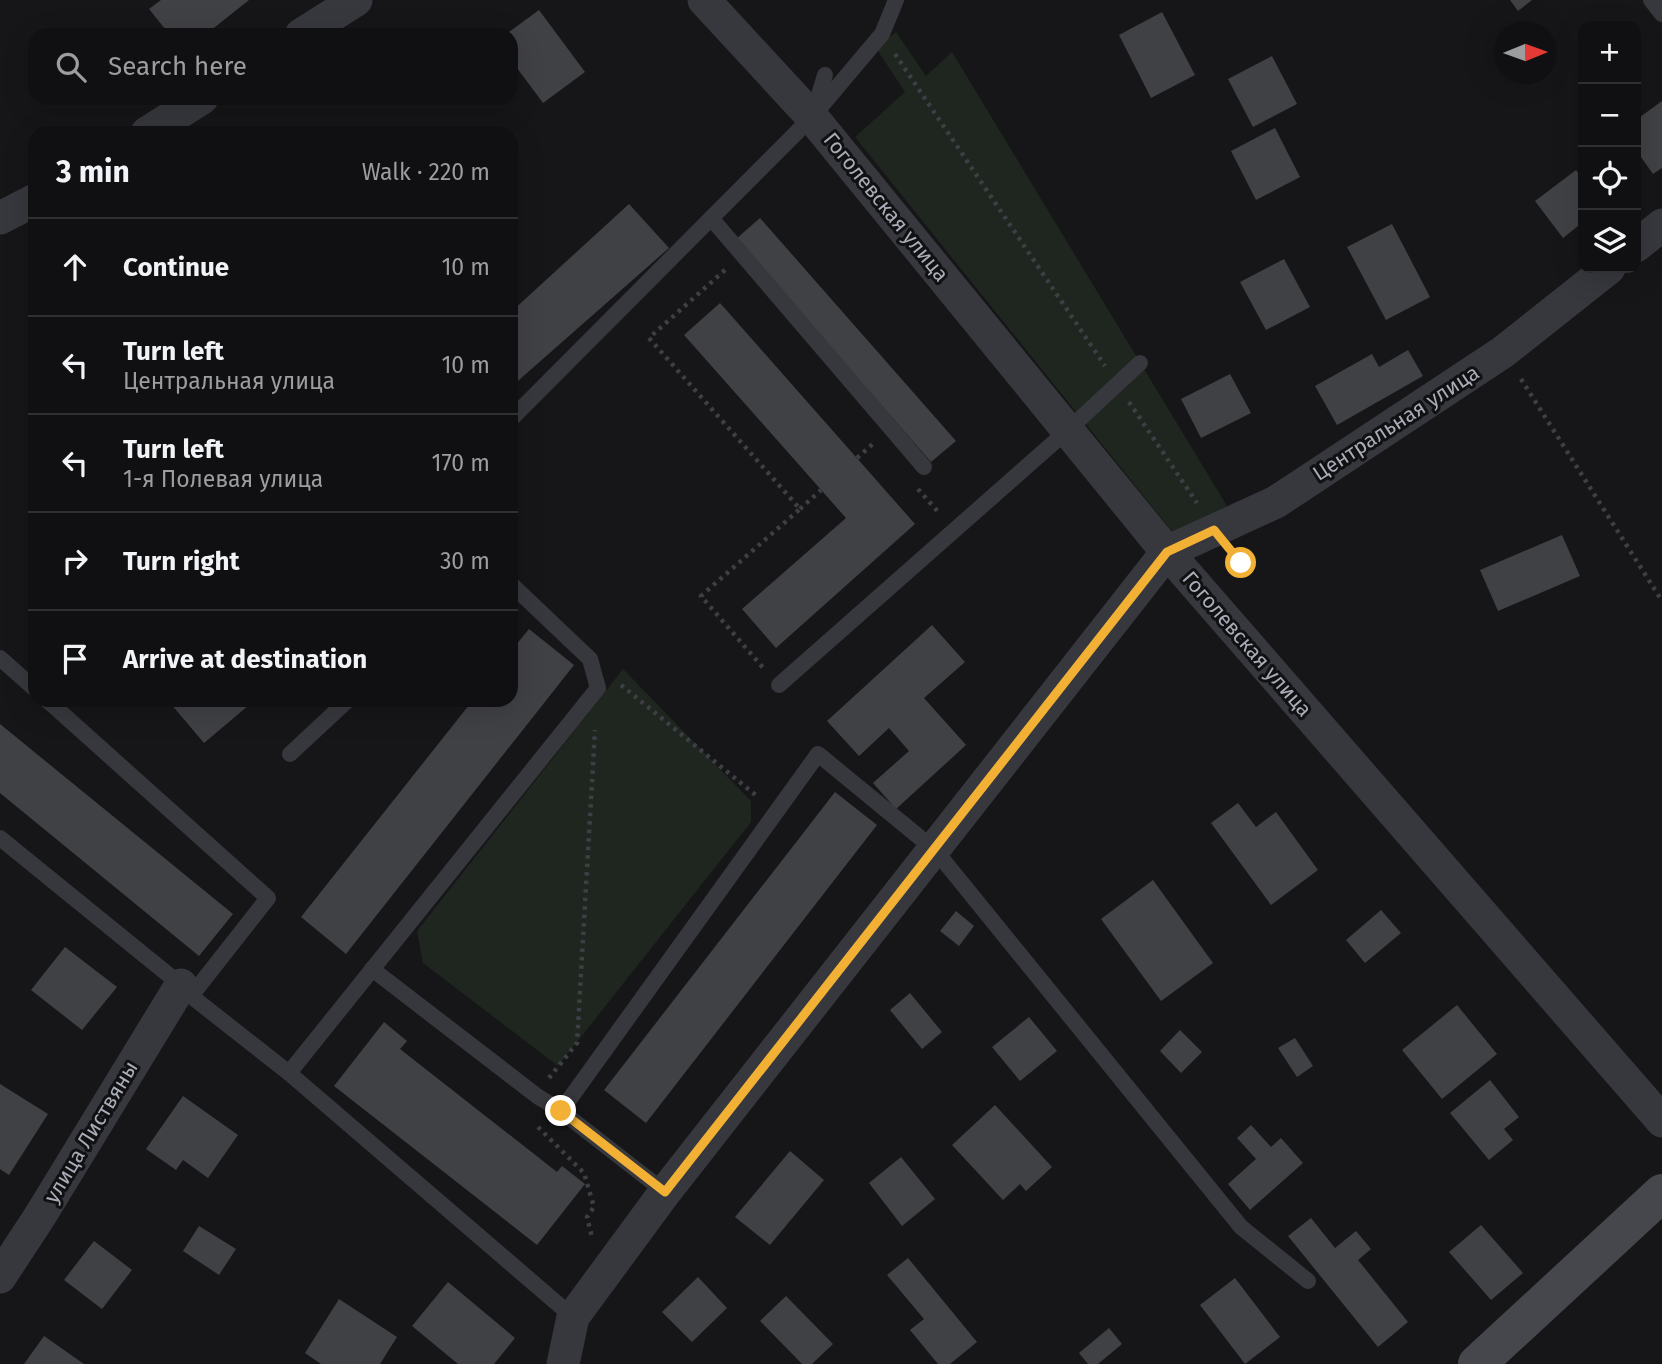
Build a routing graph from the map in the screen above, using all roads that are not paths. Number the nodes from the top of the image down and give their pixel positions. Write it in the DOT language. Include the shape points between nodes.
graph roads {
  1 [pos="356,0"];
  2 [pos="704,0"];
  3 [pos="896,0"];
  4 [pos="1651,0"];
  5 [pos="1662,14"];
  6 [pos="312,28"];
  7 [pos="825,75"];
  8 [pos="191,105"];
  9 [pos="812,117"];
  10 [pos="157,126"];
  11 [pos="28,204"];
  12 [pos="0,218"];
  13 [pos="711,218"];
  14 [pos="1662,225"];
  15 [pos="1641,242"];
  16 [pos="1603,273"];
  17 [pos="1140,363"];
  18 [pos="518,412"];
  19 [pos="1068,430"];
  20 [pos="924,467"];
  21 [pos="1167,552"];
  22 [pos="518,591"];
  23 [pos="0,658"];
  24 [pos="28,683"];
  25 [pos="779,685"];
  26 [pos="55,707"];
  27 [pos="340,707"];
  28 [pos="290,754"];
  29 [pos="0,838"];
  30 [pos="935,850"];
  31 [pos="372,969"];
  32 [pos="186,991"];
  33 [pos="289,1073"];
  34 [pos="561,1111"];
  35 [pos="1662,1121"];
  36 [pos="665,1192"];
  37 [pos="1662,1193"];
  38 [pos="0,1278"];
  39 [pos="1308,1281"];
  40 [pos="573,1317"];
  41 [pos="563,1364"];
  42 [pos="1477,1364"];
  1 -- 6 [label="street"];
  2 -- 9 [label="street, Гоголевская улица"];
  3 -- 9 [label="lane" via="882,34"];
  4 -- 5 [label="lane"];
  7 -- 9 [label="lane"];
  8 -- 10 [label="street"];
  9 -- 13 [label="lane"];
  9 -- 19 [label="street, Гоголевская улица"];
  11 -- 12 [label="street"];
  13 -- 18 [label="lane"];
  13 -- 20 [label="lane"];
  14 -- 15 [label="street"];
  16 -- 21 [label="street, Центральная улица" via="1503,352 1276,502"];
  17 -- 19 [label="lane"];
  19 -- 21 [label="street, Гоголевская улица"];
  19 -- 25 [label="lane"];
  21 -- 30 [label="street"];
  21 -- 35 [label="street, Гоголевская улица"];
  22 -- 31 [label="lane" via="590,659 598,688"];
  23 -- 24 [label="lane"];
  26 -- 32 [label="lane" via="268,898"];
  27 -- 28 [label="lane"];
  29 -- 32 [label="lane"];
  30 -- 34 [label="lane" via="818,754"];
  30 -- 36 [label="street"];
  30 -- 39 [label="lane" via="1241,1227"];
  31 -- 33 [label="lane"];
  31 -- 34 [label="lane"];
  32 -- 33 [label="lane"];
  32 -- 38 [label="street, улица Листвяны"];
  33 -- 40 [label="lane"];
  34 -- 36 [label="lane"];
  36 -- 40 [label="street"];
  37 -- 42 [label="street"];
  40 -- 41 [label="street"];
}
